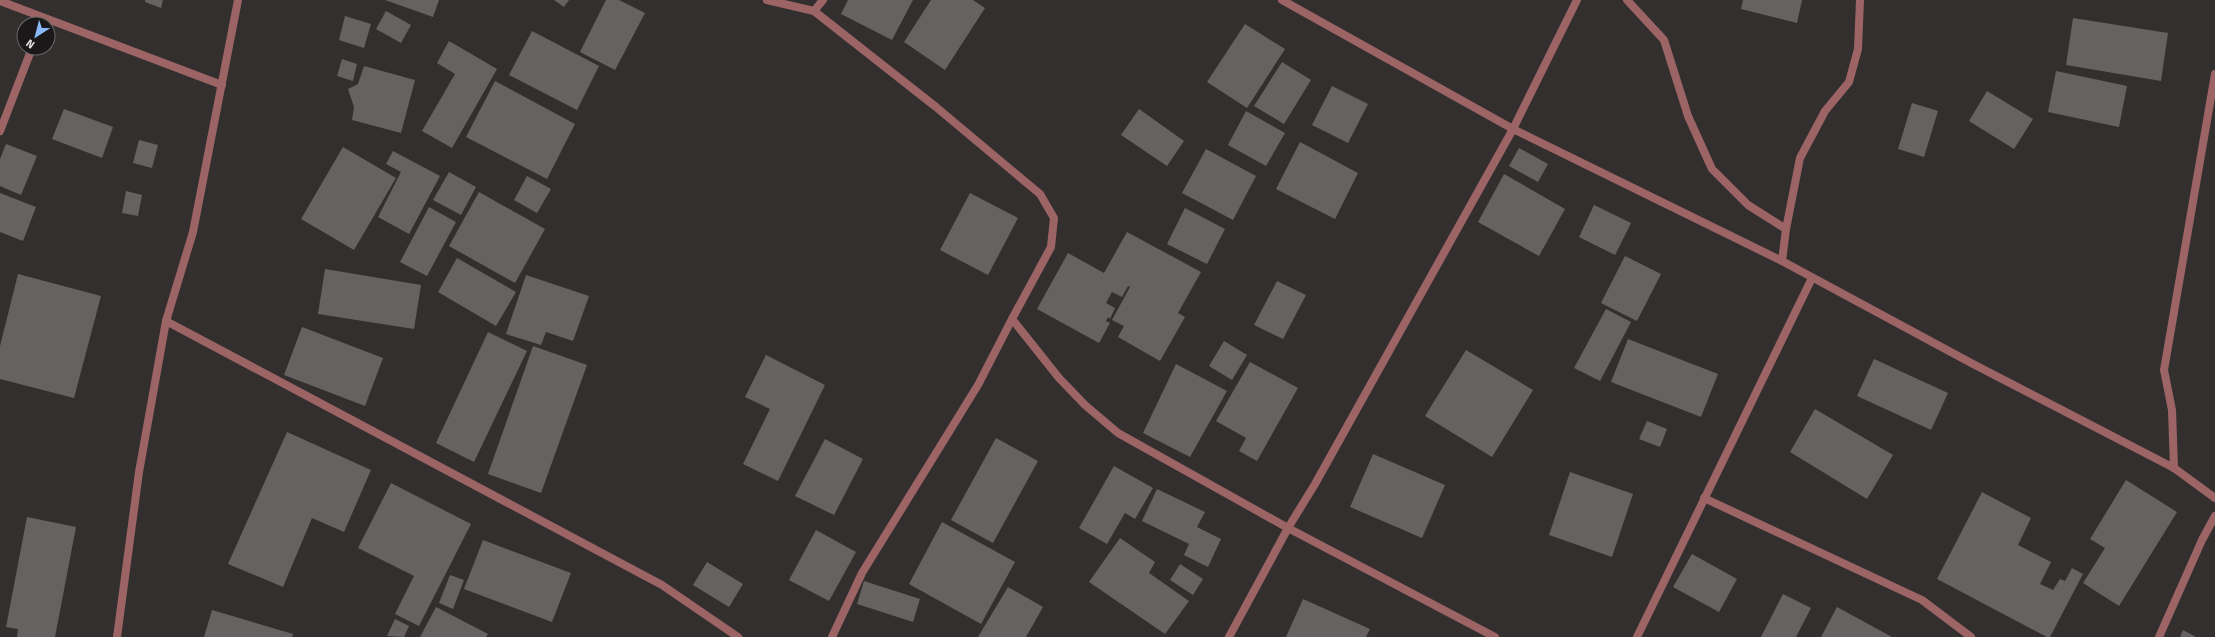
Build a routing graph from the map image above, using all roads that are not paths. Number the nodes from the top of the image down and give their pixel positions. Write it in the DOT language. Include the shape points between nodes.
graph roads {
  1 [pos="238,0"];
  2 [pos="767,0"];
  3 [pos="823,0"];
  4 [pos="1282,0"];
  5 [pos="1577,0"];
  6 [pos="1627,0"];
  7 [pos="1860,0"];
  8 [pos="0,1"];
  9 [pos="814,11"];
  10 [pos="32,16"];
  11 [pos="56,26"];
  12 [pos="29,56"];
  13 [pos="2215,74"];
  14 [pos="222,85"];
  15 [pos="1513,129"];
  16 [pos="0,131"];
  17 [pos="1786,229"];
  18 [pos="1782,261"];
  19 [pos="1812,278"];
  20 [pos="1012,319"];
  21 [pos="166,321"];
  22 [pos="2174,468"];
  23 [pos="1704,498"];
  24 [pos="2215,498"];
  25 [pos="2215,516"];
  26 [pos="1288,528"];
  27 [pos="117,637"];
  28 [pos="738,637"];
  29 [pos="832,637"];
  30 [pos="1229,637"];
  31 [pos="1495,637"];
  32 [pos="1637,637"];
  33 [pos="1971,637"];
  34 [pos="2159,637"];
  1 -- 14 [label="street"];
  2 -- 9 [label="street"];
  3 -- 9 [label="street"];
  4 -- 15 [label="street"];
  5 -- 15 [label="street"];
  6 -- 17 [label="street" via="1664,40 1688,116 1712,170 1748,205"];
  7 -- 17 [label="street" via="1858,49 1849,82 1825,111 1800,158"];
  8 -- 10 [label="street"];
  9 -- 20 [label="street" via="936,106 1040,194 1054,218 1051,247"];
  11 -- 14 [label="street"];
  12 -- 16 [label="street"];
  13 -- 22 [label="street" via="2164,370 2172,410"];
  14 -- 21 [label="street" via="193,232"];
  15 -- 18 [label="street"];
  15 -- 26 [label="street"];
  17 -- 18 [label="street"];
  18 -- 19 [label="street"];
  19 -- 22 [label="street"];
  19 -- 23 [label="street"];
  20 -- 26 [label="street" via="1059,378 1118,433"];
  20 -- 29 [label="street" via="978,386 862,573"];
  21 -- 27 [label="street" via="139,472"];
  21 -- 28 [label="street" via="662,585"];
  22 -- 24 [label="street"];
  23 -- 32 [label="street"];
  23 -- 33 [label="street" via="1922,600"];
  25 -- 34 [label="street"];
  26 -- 30 [label="street"];
  26 -- 31 [label="street"];
}
